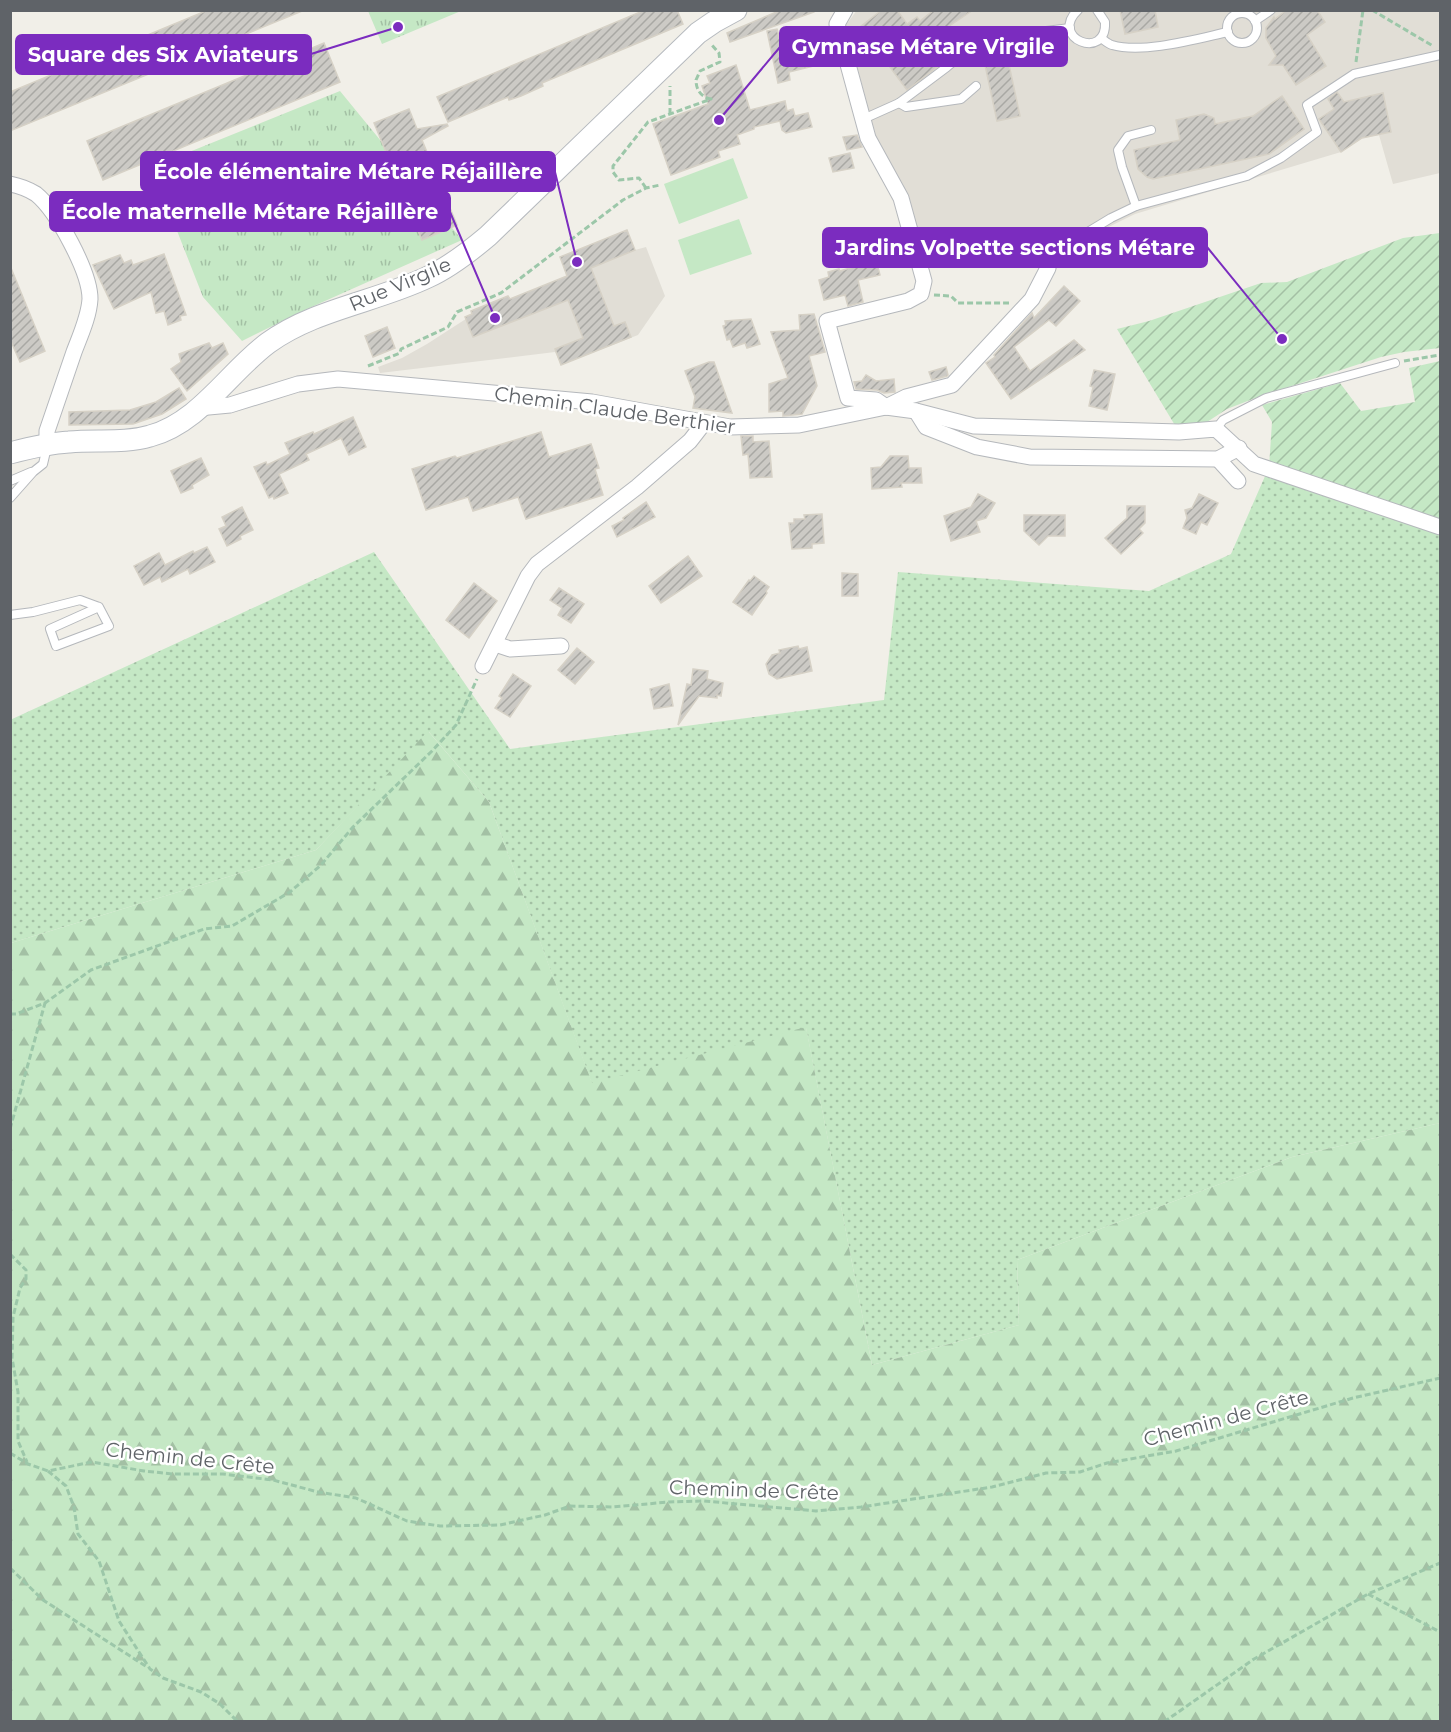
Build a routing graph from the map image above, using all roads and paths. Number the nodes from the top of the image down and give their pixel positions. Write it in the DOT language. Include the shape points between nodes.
graph roads {
  1 [pos="845,10"];
  2 [pos="1078,10"];
  3 [pos="1097,10"];
  4 [pos="1271,10"];
  5 [pos="1363,10"];
  6 [pos="1372,10"];
  7 [pos="731,11"];
  8 [pos="1255,21"];
  9 [pos="1070,28"];
  10 [pos="1227,32"];
  11 [pos="698,33"];
  12 [pos="1101,38"];
  13 [pos="1440,52"];
  14 [pos="1354,74"];
  15 [pos="656,75"];
  16 [pos="976,86"];
  17 [pos="898,103"];
  18 [pos="670,114"];
  19 [pos="863,117"];
  20 [pos="1151,130"];
  21 [pos="10,184"];
  22 [pos="660,185"];
  23 [pos="646,188"];
  24 [pos="1136,206"];
  25 [pos="1048,268"];
  26 [pos="921,294"];
  27 [pos="1032,299"];
  28 [pos="1440,355"];
  29 [pos="1395,363"];
  30 [pos="338,379"];
  31 [pos="886,407"];
  32 [pos="198,408"];
  33 [pos="916,411"];
  34 [pos="704,423"];
  35 [pos="1216,429"];
  36 [pos="47,446"];
  37 [pos="1239,448"];
  38 [pos="10,453"];
  39 [pos="1218,459"];
  40 [pos="33,471"];
  41 [pos="10,481"];
  42 [pos="1238,482"];
  43 [pos="10,498"];
  44 [pos="1440,527"];
  45 [pos="99,607"];
  46 [pos="10,615"];
  47 [pos="495,644"];
  48 [pos="561,646"];
  49 [pos="483,666"];
  50 [pos="45,1003"];
  51 [pos="10,1014"];
  52 [pos="10,1129"];
  53 [pos="10,1254"];
  54 [pos="1440,1378"];
  55 [pos="10,1453"];
  56 [pos="28,1464"];
  57 [pos="48,1471"];
  58 [pos="1440,1563"];
  59 [pos="10,1568"];
  60 [pos="1368,1594"];
  61 [pos="1440,1632"];
  62 [pos="150,1670"];
  63 [pos="238,1722"];
  64 [pos="1164,1722"];
  1 -- 19 [label="street" via="837,24"];
  2 -- 9 [label="lane" via="1072,16"];
  3 -- 12 [label="lane" via="1105,22"];
  4 -- 8 [label="lane"];
  5 -- 14 [label="path"];
  6 -- 13 [label="path"];
  7 -- 11 [label="street, Rue Virgile"];
  8 -- 10 [label="lane" via="1246,14 1236,15"];
  8 -- 10 [label="lane" via="1256,33 1246,43 1233,40"];
  9 -- 12 [label="lane" via="1080,42 1091,43"];
  9 -- 17 [label="lane" via="977,42"];
  10 -- 12 [label="lane" via="1139,47 1110,45"];
  11 -- 15 [label="street, Rue Virgile"];
  11 -- 18 [label="path" via="721,58 718,65 700,71 696,81 699,93 711,99"];
  13 -- 14 [label="lane"];
  14 -- 24 [label="lane" via="1306,105 1317,132 1281,158 1247,176"];
  15 -- 18 [label="path" via="670,81"];
  15 -- 32 [label="street, Rue Virgile" via="459,260 427,278 299,325 267,344"];
  16 -- 17 [label="lane" via="961,99 906,107"];
  17 -- 19 [label="lane"];
  18 -- 23 [label="path" via="648,123 613,166 619,180 639,178"];
  19 -- 26 [label="street" via="868,138 901,198 924,281"];
  20 -- 24 [label="lane" via="1128,136 1118,150"];
  21 -- 36 [label="street" via="36,195 58,220 87,281 90,300 47,431"];
  22 -- 23 [label="path"];
  23 -- 30 [label="path" via="623,200 501,293 457,312 447,327 400,353"];
  24 -- 25 [label="lane" via="1068,244"];
  25 -- 27 [label="street"];
  26 -- 27 [label="path" via="951,296 958,303 1016,303"];
  26 -- 31 [label="street" via="908,301 826,321 848,398 876,400"];
  27 -- 31 [label="street" via="952,385 906,397"];
  28 -- 29 [label="path"];
  29 -- 35 [label="lane" via="1266,398 1223,420"];
  30 -- 32 [label="street, Chemin Claude Berthier" via="298,384 230,405"];
  30 -- 34 [label="street, Chemin Claude Berthier" via="592,402"];
  31 -- 33 [label="street, Chemin Claude Berthier"];
  31 -- 34 [label="street, Chemin Claude Berthier" via="800,425 730,427"];
  32 -- 36 [label="street, Rue Virgile" via="174,426 151,436"];
  33 -- 35 [label="street, Chemin Claude Berthier" via="974,426 1179,432"];
  33 -- 39 [label="street" via="926,427 977,447 1030,457"];
  34 -- 47 [label="street" via="690,441 637,487 537,564"];
  35 -- 37 [label="street"];
  36 -- 38 [label="street, Rue Virgile"];
  36 -- 40 [label="lane" via="44,464"];
  37 -- 39 [label="street"];
  37 -- 44 [label="street" via="1254,464"];
  39 -- 42 [label="street"];
  40 -- 41 [label="lane"];
  40 -- 43 [label="lane"];
  45 -- 45 [label="lane" via="109,626 56,646 50,629"];
  45 -- 46 [label="lane" via="80,600"];
  47 -- 48 [label="street" via="510,649"];
  47 -- 49 [label="street"];
  49 -- 50 [label="path" via="456,725 290,892 232,926 204,929 91,970"];
  50 -- 51 [label="path"];
  50 -- 52 [label="path"];
  53 -- 56 [label="path" via="26,1270 13,1317 12,1358 18,1392 18,1441"];
  54 -- 57 [label="path, Chemin de Crête" via="1353,1398 1176,1451 1107,1463 1080,1472 1046,1473 992,1487 816,1511 704,1501 669,1502 570,1506 500,1525 440,1526 407,1521 356,1498 273,1480 173,1474 92,1462"];
  55 -- 56 [label="path"];
  56 -- 57 [label="path"];
  57 -- 62 [label="path" via="66,1486 78,1534 99,1561 119,1621"];
  58 -- 60 [label="path"];
  59 -- 62 [label="path" via="43,1600"];
  60 -- 61 [label="path"];
  60 -- 64 [label="path" via="1254,1659"];
  62 -- 63 [label="path" via="201,1692"];
}
